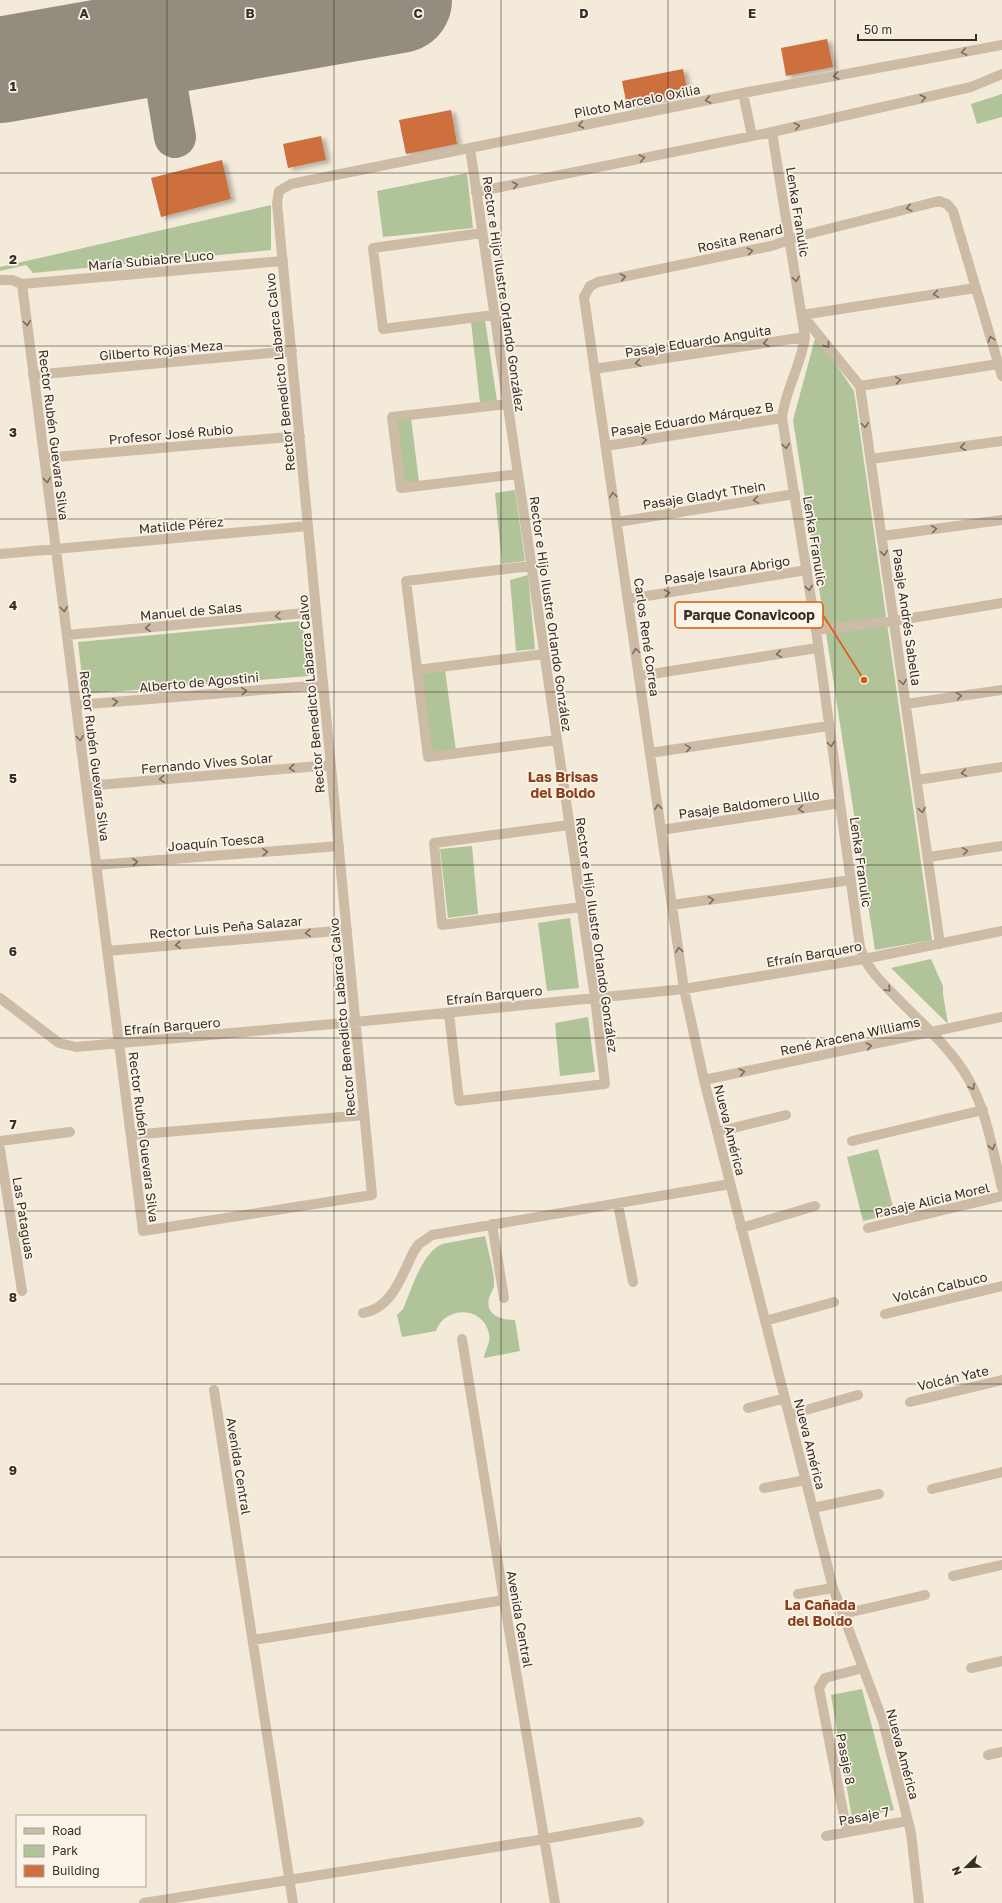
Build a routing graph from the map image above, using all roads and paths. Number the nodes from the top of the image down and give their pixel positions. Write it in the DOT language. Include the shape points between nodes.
graph roads {
  1 [pos="1002,45"];
  2 [pos="1002,74"];
  3 [pos="743,93"];
  4 [pos="772,132"];
  5 [pos="752,136"];
  6 [pos="470,148"];
  7 [pos="279,192"];
  8 [pos="476,192"];
  9 [pos="482,233"];
  10 [pos="789,240"];
  11 [pos="282,261"];
  12 [pos="0,280"];
  13 [pos="22,284"];
  14 [pos="975,288"];
  15 [pos="587,290"];
  16 [pos="494,315"];
  17 [pos="802,315"];
  18 [pos="805,337"];
  19 [pos="292,351"];
  20 [pos="998,364"];
  21 [pos="594,369"];
  22 [pos="34,374"];
  23 [pos="1002,376"];
  24 [pos="860,386"];
  25 [pos="507,404"];
  26 [pos="782,418"];
  27 [pos="300,436"];
  28 [pos="1002,441"];
  29 [pos="606,446"];
  30 [pos="44,458"];
  31 [pos="870,459"];
  32 [pos="518,474"];
  33 [pos="794,494"];
  34 [pos="1002,520"];
  35 [pos="617,522"];
  36 [pos="308,526"];
  37 [pos="882,536"];
  38 [pos="56,549"];
  39 [pos="0,554"];
  40 [pos="531,566"];
  41 [pos="807,570"];
  42 [pos="628,599"];
  43 [pos="1002,603"];
  44 [pos="316,612"];
  45 [pos="894,621"];
  46 [pos="816,630"];
  47 [pos="67,635"];
  48 [pos="817,648"];
  49 [pos="544,654"];
  50 [pos="417,670"];
  51 [pos="639,676"];
  52 [pos="323,685"];
  53 [pos="1002,690"];
  54 [pos="906,704"];
  55 [pos="76,705"];
  56 [pos="828,726"];
  57 [pos="556,740"];
  58 [pos="650,753"];
  59 [pos="331,765"];
  60 [pos="1002,767"];
  61 [pos="918,780"];
  62 [pos="86,786"];
  63 [pos="840,803"];
  64 [pos="569,825"];
  65 [pos="661,830"];
  66 [pos="339,846"];
  67 [pos="1002,846"];
  68 [pos="929,857"];
  69 [pos="96,865"];
  70 [pos="851,880"];
  71 [pos="672,905"];
  72 [pos="581,907"];
  73 [pos="347,930"];
  74 [pos="1002,931"];
  75 [pos="940,944"];
  76 [pos="107,951"];
  77 [pos="864,959"];
  78 [pos="684,989"];
  79 [pos="0,998"];
  80 [pos="595,998"];
  81 [pos="449,1013"];
  82 [pos="1002,1017"];
  83 [pos="355,1022"];
  84 [pos="932,1033"];
  85 [pos="119,1044"];
  86 [pos="704,1080"];
  87 [pos="983,1110"];
  88 [pos="364,1115"];
  89 [pos="786,1115"];
  90 [pos="70,1132"];
  91 [pos="717,1132"];
  92 [pos="131,1135"];
  93 [pos="0,1141"];
  94 [pos="852,1141"];
  95 [pos="0,1149"];
  96 [pos="730,1184"];
  97 [pos="1002,1188"];
  98 [pos="1002,1196"];
  99 [pos="618,1204"];
  100 [pos="815,1206"];
  101 [pos="492,1224"];
  102 [pos="741,1228"];
  103 [pos="868,1228"];
  104 [pos="143,1231"];
  105 [pos="633,1282"];
  106 [pos="1002,1286"];
  107 [pos="22,1291"];
  108 [pos="504,1298"];
  109 [pos="834,1302"];
  110 [pos="363,1313"];
  111 [pos="885,1314"];
  112 [pos="765,1322"];
  113 [pos="462,1339"];
  114 [pos="1002,1380"];
  115 [pos="214,1390"];
  116 [pos="858,1395"];
  117 [pos="785,1398"];
  118 [pos="910,1402"];
  119 [pos="748,1408"];
  120 [pos="789,1414"];
  121 [pos="1002,1472"];
  122 [pos="806,1480"];
  123 [pos="764,1488"];
  124 [pos="932,1489"];
  125 [pos="879,1494"];
  126 [pos="813,1508"];
  127 [pos="1002,1565"];
  128 [pos="953,1576"];
  129 [pos="833,1588"];
  130 [pos="798,1594"];
  131 [pos="925,1595"];
  132 [pos="504,1600"];
  133 [pos="843,1614"];
  134 [pos="252,1640"];
  135 [pos="1002,1661"];
  136 [pos="863,1668"];
  137 [pos="971,1668"];
  138 [pos="1002,1752"];
  139 [pos="988,1755"];
  140 [pos="907,1821"];
  141 [pos="639,1822"];
  142 [pos="847,1832"];
  143 [pos="826,1836"];
  144 [pos="545,1839"];
  145 [pos="290,1880"];
  146 [pos="144,1903"];
  147 [pos="293,1903"];
  148 [pos="555,1903"];
  149 [pos="919,1903"];
  1 -- 3 [label="street, Piloto Marcelo Oxilia, one-way"];
  4 -- 2 [label="street, one-way" via="971,87"];
  3 -- 5 [label="street"];
  3 -- 6 [label="street, Piloto Marcelo Oxilia, one-way"];
  4 -- 5 [label="street"];
  4 -- 10 [label="street, Lenka Franulic"];
  8 -- 5 [label="street, one-way"];
  6 -- 7 [label="street, Piloto Marcelo Oxilia" via="290,184"];
  6 -- 8 [label="street, Rector e Hijo Ilustre Orlando González"];
  7 -- 11 [label="street, Rector Benedicto Labarca Calvo" via="277,203"];
  8 -- 9 [label="street, Rector e Hijo Ilustre Orlando González"];
  9 -- 16 [label="street, Rector e Hijo Ilustre Orlando González"];
  9 -- 16 [label="street" via="373,248 384,329"];
  14 -- 10 [label="street, Rosita Renard, one-way" via="954,215 946,204 935,201"];
  15 -- 10 [label="street, Rosita Renard, one-way" via="598,282"];
  10 -- 17 [label="street, Lenka Franulic, one-way"];
  11 -- 13 [label="street, María Subiabre Luco"];
  11 -- 19 [label="street, Rector Benedicto Labarca Calvo"];
  12 -- 13 [label="street, María Subiabre Luco" via="12,280"];
  13 -- 22 [label="street, Rector Rubén Guevara Silva, one-way"];
  14 -- 17 [label="street, one-way"];
  20 -- 14 [label="street, one-way"];
  15 -- 21 [label="street, Carlos René Correa" via="584,301"];
  16 -- 25 [label="street, Rector e Hijo Ilustre Orlando González"];
  17 -- 18 [label="street, Lenka Franulic"];
  17 -- 24 [label="street, one-way"];
  18 -- 21 [label="street, Pasaje Eduardo Anguita, one-way"];
  18 -- 26 [label="street, Lenka Franulic" via="802,356 783,405"];
  19 -- 22 [label="street, Gilberto Rojas Meza"];
  19 -- 27 [label="street, Rector Benedicto Labarca Calvo"];
  20 -- 23 [label="street"];
  24 -- 20 [label="street, one-way"];
  21 -- 29 [label="street, Carlos René Correa"];
  22 -- 30 [label="street, Rector Rubén Guevara Silva"];
  24 -- 31 [label="street, Pasaje Andrés Sabella, one-way"];
  25 -- 32 [label="street, Rector e Hijo Ilustre Orlando González"];
  25 -- 32 [label="street" via="392,417 401,488"];
  29 -- 26 [label="street, Pasaje Eduardo Márquez B, one-way"];
  26 -- 33 [label="street, Lenka Franulic, one-way"];
  27 -- 30 [label="street, Profesor José Rubio"];
  27 -- 36 [label="street, Rector Benedicto Labarca Calvo"];
  28 -- 31 [label="street, one-way"];
  35 -- 29 [label="street, Carlos René Correa, one-way"];
  30 -- 38 [label="street, Rector Rubén Guevara Silva, one-way"];
  31 -- 37 [label="street, Pasaje Andrés Sabella"];
  32 -- 40 [label="street, Rector e Hijo Ilustre Orlando González"];
  33 -- 35 [label="street, Pasaje Gladyt Thein, one-way"];
  33 -- 41 [label="street, Lenka Franulic"];
  37 -- 34 [label="street, one-way"];
  35 -- 42 [label="street, Carlos René Correa"];
  36 -- 38 [label="street, Matilde Pérez"];
  36 -- 44 [label="street, Rector Benedicto Labarca Calvo"];
  37 -- 45 [label="street, Pasaje Andrés Sabella, one-way"];
  38 -- 39 [label="street, Matilde Pérez"];
  38 -- 47 [label="street, Rector Rubén Guevara Silva, one-way"];
  40 -- 49 [label="street, Rector e Hijo Ilustre Orlando González"];
  40 -- 50 [label="street" via="406,581"];
  42 -- 41 [label="street, Pasaje Isaura Abrigo, one-way"];
  41 -- 46 [label="street, Lenka Franulic, one-way"];
  51 -- 42 [label="street, Carlos René Correa, one-way"];
  43 -- 45 [label="street"];
  44 -- 47 [label="street, Manuel de Salas, one-way"];
  44 -- 52 [label="street, Rector Benedicto Labarca Calvo"];
  45 -- 46 [label="street"];
  45 -- 54 [label="street, Pasaje Andrés Sabella, one-way"];
  46 -- 48 [label="street, Lenka Franulic"];
  47 -- 55 [label="street, Rector Rubén Guevara Silva"];
  48 -- 51 [label="street, one-way"];
  48 -- 56 [label="street, Lenka Franulic"];
  49 -- 50 [label="street"];
  49 -- 57 [label="street, Rector e Hijo Ilustre Orlando González"];
  50 -- 57 [label="street" via="428,757"];
  51 -- 58 [label="street, Carlos René Correa"];
  55 -- 52 [label="street, Alberto de Agostini, one-way"];
  52 -- 59 [label="street, Rector Benedicto Labarca Calvo"];
  54 -- 53 [label="street, one-way"];
  54 -- 61 [label="street, Pasaje Andrés Sabella"];
  55 -- 62 [label="street, Rector Rubén Guevara Silva, one-way"];
  58 -- 56 [label="street, one-way"];
  56 -- 63 [label="street, Lenka Franulic, one-way"];
  57 -- 64 [label="street, Rector e Hijo Ilustre Orlando González"];
  65 -- 58 [label="street, Carlos René Correa, one-way"];
  59 -- 62 [label="street, Fernando Vives Solar, one-way"];
  59 -- 66 [label="street, Rector Benedicto Labarca Calvo"];
  60 -- 61 [label="street, one-way"];
  61 -- 68 [label="street, Pasaje Andrés Sabella, one-way"];
  62 -- 69 [label="street, Rector Rubén Guevara Silva"];
  63 -- 65 [label="street, Pasaje Baldomero Lillo, one-way"];
  63 -- 70 [label="street, Lenka Franulic"];
  64 -- 72 [label="street, Rector e Hijo Ilustre Orlando González"];
  64 -- 72 [label="street" via="434,843 442,925"];
  65 -- 71 [label="street, Carlos René Correa"];
  69 -- 66 [label="street, Joaquín Toesca, one-way"];
  66 -- 73 [label="street, Rector Benedicto Labarca Calvo"];
  68 -- 67 [label="street, one-way"];
  68 -- 75 [label="street, Pasaje Andrés Sabella"];
  69 -- 76 [label="street, Rector Rubén Guevara Silva"];
  71 -- 70 [label="street, one-way"];
  70 -- 77 [label="street, Lenka Franulic"];
  78 -- 71 [label="street, Carlos René Correa, one-way"];
  72 -- 80 [label="street, Rector e Hijo Ilustre Orlando González"];
  73 -- 76 [label="street, Rector Luis Peña Salazar, one-way"];
  73 -- 83 [label="street, Rector Benedicto Labarca Calvo"];
  74 -- 75 [label="street, Efraín Barquero"];
  75 -- 77 [label="street, Efraín Barquero"];
  76 -- 85 [label="street, Rector Rubén Guevara Silva"];
  77 -- 78 [label="street, Efraín Barquero"];
  77 -- 84 [label="street, Lenka Franulic, one-way" via="873,974"];
  78 -- 80 [label="street, Efraín Barquero"];
  78 -- 86 [label="street, Nueva América"];
  79 -- 85 [label="street, Efraín Barquero" via="59,1043 76,1047"];
  80 -- 81 [label="street, Efraín Barquero"];
  80 -- 81 [label="street, Rector e Hijo Ilustre Orlando González" via="605,1084 459,1101"];
  81 -- 83 [label="street, Efraín Barquero"];
  82 -- 84 [label="street, René Aracena Williams"];
  83 -- 85 [label="street, Efraín Barquero"];
  83 -- 88 [label="street, Rector Benedicto Labarca Calvo"];
  86 -- 84 [label="street, René Aracena Williams, one-way"];
  84 -- 87 [label="street, Lenka Franulic, one-way" via="962,1069"];
  85 -- 92 [label="street, Rector Rubén Guevara Silva"];
  86 -- 91 [label="street, Nueva América"];
  87 -- 94 [label="street"];
  87 -- 97 [label="street, Lenka Franulic, one-way"];
  88 -- 92 [label="street"];
  88 -- 104 [label="street, Rector Benedicto Labarca Calvo" via="372,1195"];
  89 -- 91 [label="street"];
  90 -- 93 [label="street"];
  91 -- 96 [label="street, Nueva América"];
  92 -- 104 [label="street, Rector Rubén Guevara Silva"];
  95 -- 107 [label="street, Las Pataguas"];
  96 -- 99 [label="street"];
  96 -- 102 [label="street, Nueva América"];
  98 -- 103 [label="street, Pasaje Alicia Morel"];
  99 -- 101 [label="street"];
  99 -- 105 [label="street"];
  100 -- 102 [label="street"];
  101 -- 108 [label="street"];
  101 -- 110 [label="street" via="439,1232 426,1238 414,1251 387,1301 376,1309"];
  102 -- 112 [label="street, Nueva América"];
  106 -- 111 [label="street, Volcán Calbuco"];
  109 -- 112 [label="street"];
  112 -- 117 [label="street, Nueva América"];
  113 -- 132 [label="street, Avenida Central"];
  114 -- 118 [label="street, Volcán Yate"];
  115 -- 134 [label="street, Avenida Central"];
  116 -- 120 [label="street"];
  117 -- 119 [label="street"];
  117 -- 120 [label="street, Nueva América"];
  120 -- 122 [label="street, Nueva América"];
  121 -- 124 [label="street"];
  122 -- 123 [label="street"];
  122 -- 126 [label="street, Nueva América"];
  125 -- 126 [label="street"];
  126 -- 129 [label="street, Nueva América"];
  127 -- 128 [label="street"];
  129 -- 130 [label="street"];
  129 -- 133 [label="street, Nueva América"];
  131 -- 133 [label="street"];
  132 -- 134 [label="street"];
  132 -- 144 [label="street, Avenida Central"];
  133 -- 136 [label="street, Nueva América"];
  134 -- 145 [label="street, Avenida Central"];
  135 -- 137 [label="street"];
  136 -- 140 [label="street, Nueva América" via="882,1721"];
  136 -- 142 [label="street, Pasaje 8" via="825,1678 820,1684 819,1691"];
  138 -- 139 [label="street"];
  140 -- 142 [label="street, Pasaje 7"];
  140 -- 149 [label="street, Nueva América"];
  141 -- 144 [label="street"];
  142 -- 143 [label="street, Pasaje 7"];
  144 -- 145 [label="street"];
  144 -- 148 [label="street, Avenida Central"];
  145 -- 146 [label="street"];
  145 -- 147 [label="street, Avenida Central"];
}
